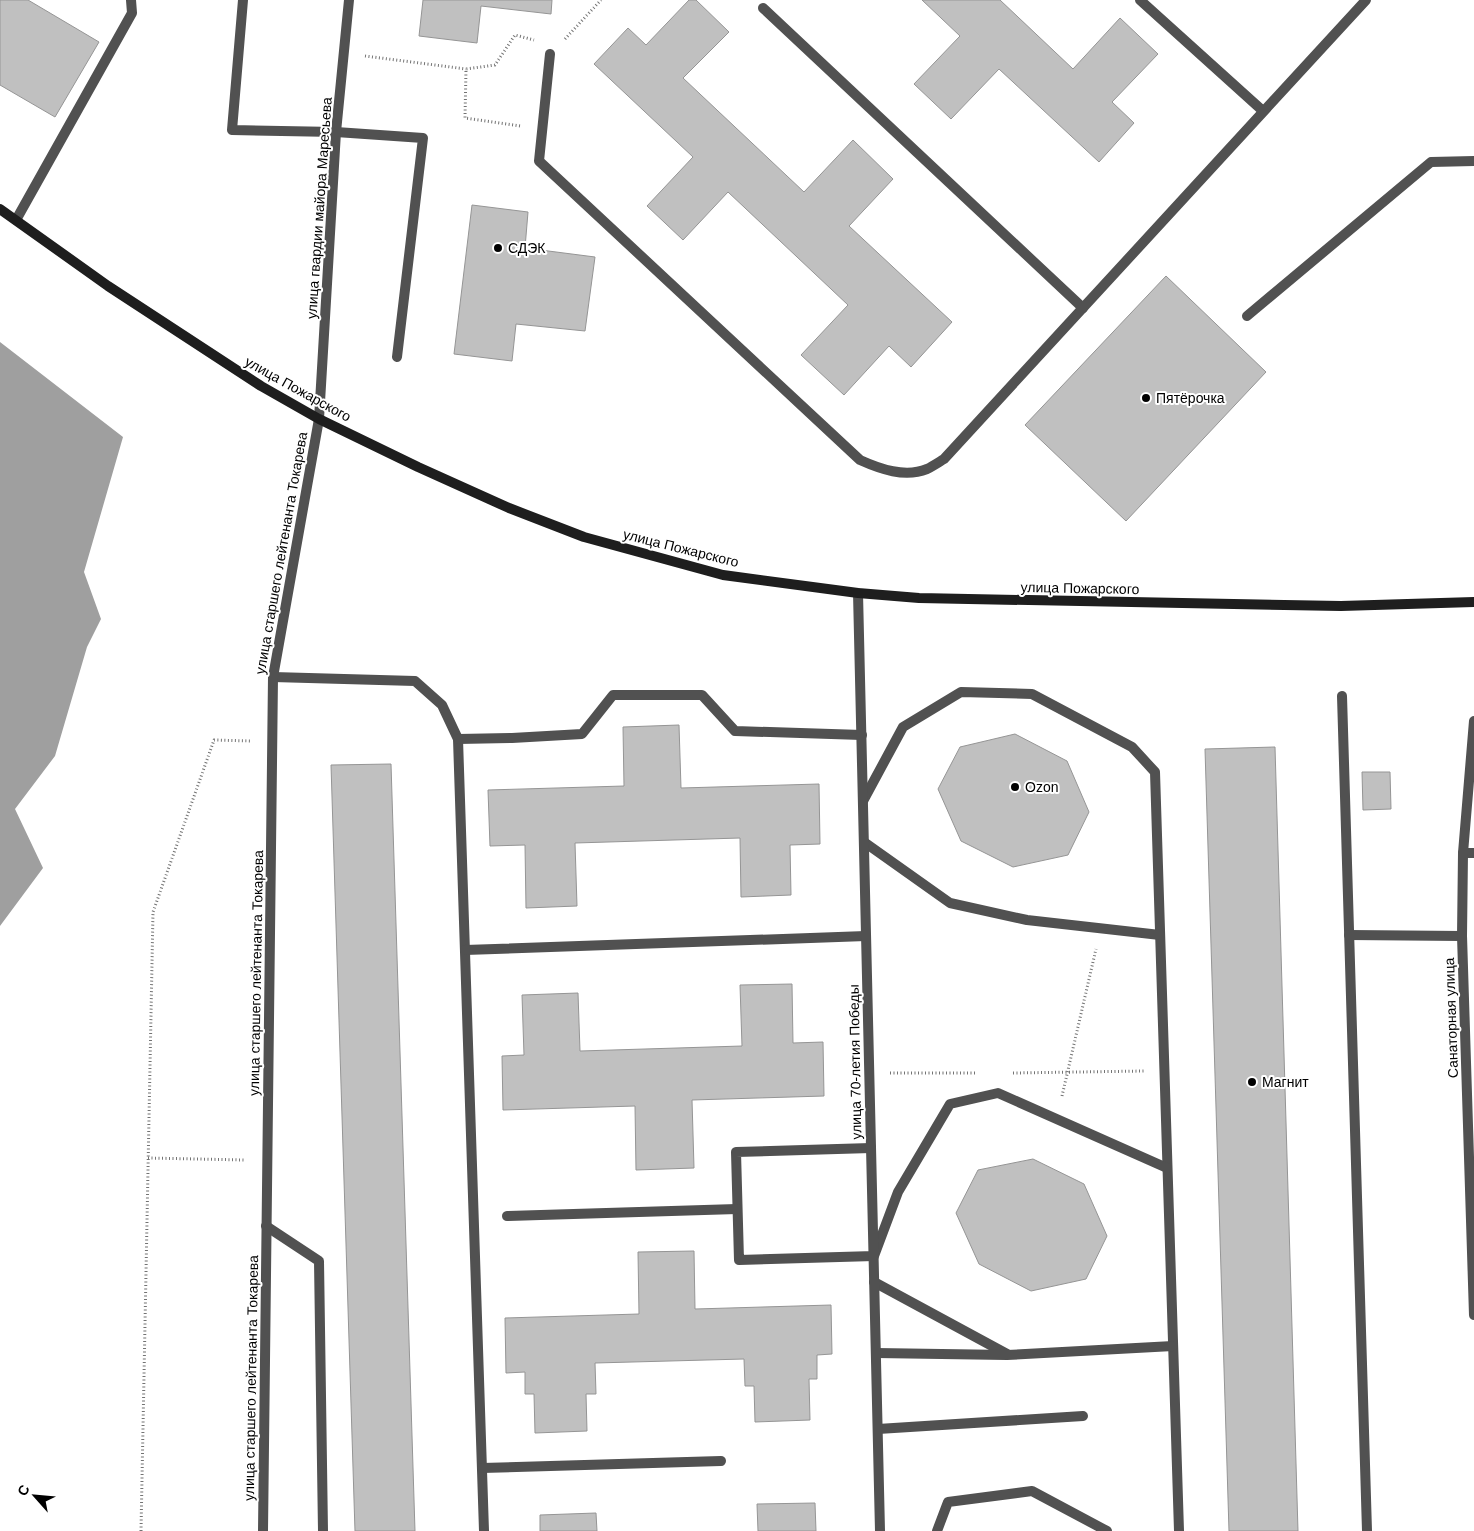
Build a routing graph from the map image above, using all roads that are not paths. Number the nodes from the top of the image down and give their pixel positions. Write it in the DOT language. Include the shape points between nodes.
graph roads {
  1 [pos="131,0"];
  2 [pos="243,0"];
  3 [pos="349,0"];
  4 [pos="1140,0"];
  5 [pos="1366,0"];
  6 [pos="763,8"];
  7 [pos="550,54"];
  8 [pos="1264,112"];
  9 [pos="336,132"];
  10 [pos="1474,161"];
  11 [pos="0,209"];
  12 [pos="16,220"];
  13 [pos="1083,308"];
  14 [pos="1247,316"];
  15 [pos="397,358"];
  16 [pos="319,419"];
  17 [pos="858,593"];
  18 [pos="1474,602"];
  19 [pos="273,677"];
  20 [pos="1342,696"];
  21 [pos="1474,721"];
  22 [pos="862,735"];
  23 [pos="458,739"];
  24 [pos="863,801"];
  25 [pos="864,842"];
  26 [pos="1463,853"];
  27 [pos="1474,853"];
  28 [pos="1160,935"];
  29 [pos="1349,935"];
  30 [pos="866,936"];
  31 [pos="1462,936"];
  32 [pos="465,950"];
  33 [pos="871,1148"];
  34 [pos="1472,1156"];
  35 [pos="1168,1168"];
  36 [pos="737,1209"];
  37 [pos="506,1216"];
  38 [pos="266,1226"];
  39 [pos="874,1256"];
  40 [pos="874,1282"];
  41 [pos="1474,1314"];
  42 [pos="1173,1346"];
  43 [pos="876,1353"];
  44 [pos="1007,1355"];
  45 [pos="1083,1416"];
  46 [pos="878,1429"];
  47 [pos="721,1461"];
  48 [pos="482,1468"];
  49 [pos="263,1531"];
  50 [pos="323,1531"];
  51 [pos="484,1531"];
  52 [pos="880,1531"];
  53 [pos="937,1531"];
  54 [pos="1107,1531"];
  55 [pos="1179,1531"];
  56 [pos="1367,1531"];
  1 -- 12 [label="street" via="132,13"];
  2 -- 9 [label="street" via="232,130"];
  3 -- 9 [label="street, улица гвардии майора Маресьева"];
  4 -- 8 [label="street"];
  5 -- 8 [label="street"];
  6 -- 13 [label="street"];
  7 -- 13 [label="street" via="539,161 860,460 880,469 906,473 925,470 944,459"];
  8 -- 13 [label="street"];
  9 -- 15 [label="street" via="423,138"];
  9 -- 16 [label="street, улица гвардии майора Маресьева"];
  10 -- 14 [label="street" via="1431,162"];
  11 -- 12 [label="street, улица Пожарского"];
  12 -- 16 [label="street, улица Пожарского" via="191,341"];
  16 -- 17 [label="street, улица Пожарского" via="500,504 584,537 723,575"];
  16 -- 19 [label="street, улица старшего лейтенанта Токарева"];
  17 -- 18 [label="street, улица Пожарского" via="918,598 1139,604 1341,606"];
  17 -- 22 [label="street, улица 70-летия Победы"];
  19 -- 23 [label="street" via="415,681 442,705"];
  19 -- 38 [label="street, улица старшего лейтенанта Токарева"];
  20 -- 29 [label="street"];
  21 -- 26 [label="street, Санаторная улица"];
  22 -- 23 [label="street" via="735,732 702,695 613,695 582,734"];
  22 -- 24 [label="street, улица 70-летия Победы"];
  23 -- 32 [label="street"];
  24 -- 25 [label="street, улица 70-летия Победы"];
  24 -- 28 [label="street" via="903,727 961,692 1032,694 1132,747 1155,772"];
  25 -- 28 [label="street" via="950,903 1027,920"];
  25 -- 30 [label="street, улица 70-летия Победы"];
  26 -- 27 [label="street"];
  26 -- 31 [label="street, Санаторная улица"];
  28 -- 35 [label="street"];
  29 -- 31 [label="street"];
  29 -- 56 [label="street"];
  30 -- 32 [label="street"];
  30 -- 33 [label="street, улица 70-летия Победы"];
  31 -- 34 [label="street, Санаторная улица"];
  32 -- 48 [label="street"];
  33 -- 36 [label="street" via="736,1152"];
  33 -- 39 [label="street, улица 70-летия Победы"];
  34 -- 41 [label="street, Санаторная улица"];
  35 -- 39 [label="street" via="998,1093 950,1104 898,1192"];
  35 -- 42 [label="street"];
  36 -- 37 [label="street"];
  36 -- 39 [label="street" via="739,1260"];
  38 -- 49 [label="street, улица старшего лейтенанта Токарева"];
  38 -- 50 [label="street" via="319,1261"];
  39 -- 40 [label="street, улица 70-летия Победы"];
  40 -- 43 [label="street, улица 70-летия Победы"];
  40 -- 44 [label="street"];
  42 -- 44 [label="street"];
  42 -- 55 [label="street"];
  43 -- 44 [label="street"];
  43 -- 46 [label="street, улица 70-летия Победы"];
  45 -- 46 [label="street"];
  46 -- 52 [label="street, улица 70-летия Победы"];
  47 -- 48 [label="street"];
  48 -- 51 [label="street"];
  53 -- 54 [label="street" via="948,1502 1032,1491"];
}
